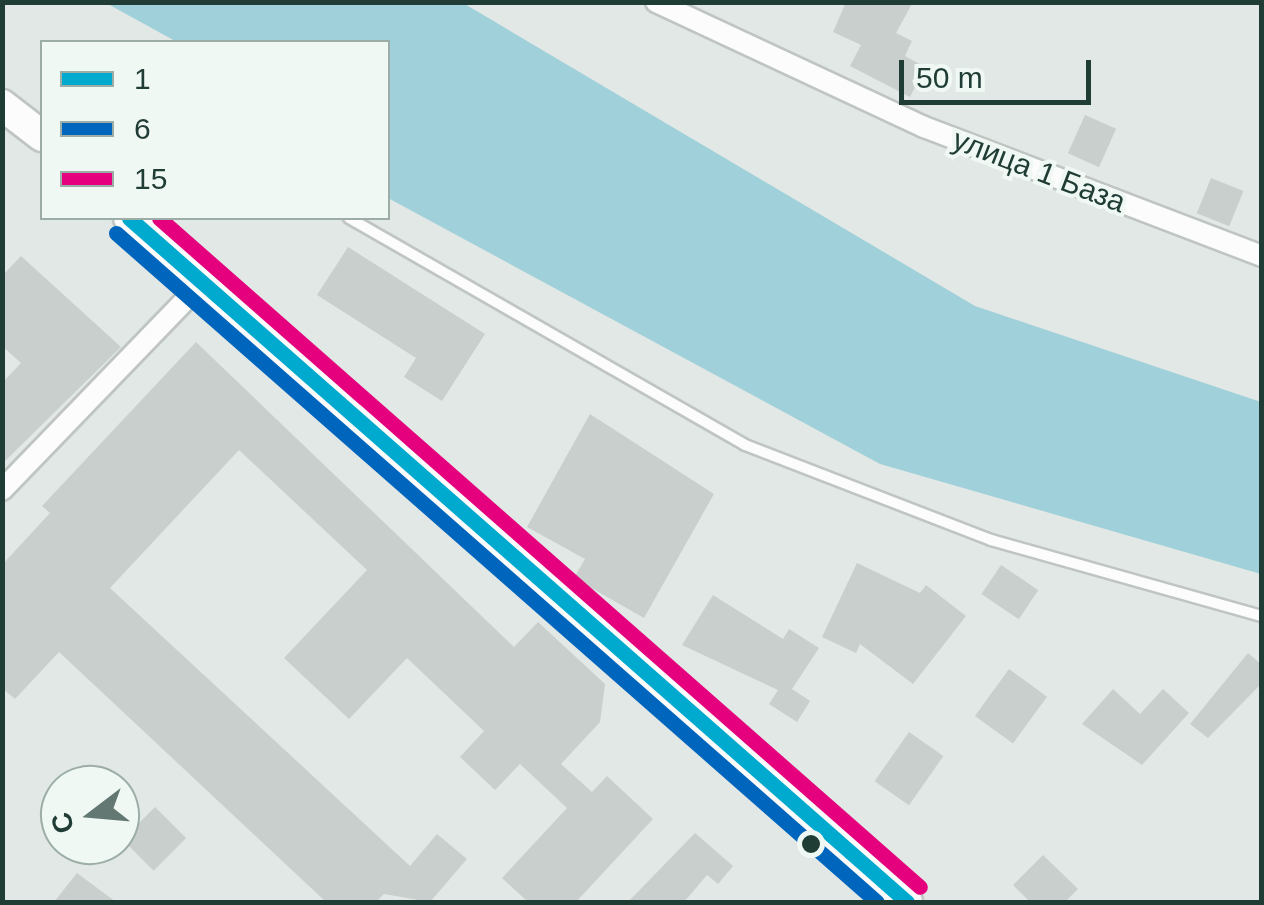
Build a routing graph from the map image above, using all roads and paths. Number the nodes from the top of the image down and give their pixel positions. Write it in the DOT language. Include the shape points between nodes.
graph roads {
  1 [pos="656,2"];
  2 [pos="2,105"];
  3 [pos="40,133"];
  4 [pos="131,220"];
  5 [pos="352,220"];
  6 [pos="1262,256"];
  7 [pos="201,284"];
  8 [pos="2,490"];
  9 [pos="1262,616"];
  10 [pos="907,902"];
  1 -- 6 [label="street, улица 1 База" via="924,127"];
  2 -- 3 [label="main road"];
  4 -- 7 [label="main road"];
  5 -- 9 [label="lane" via="745,446 990,540"];
  7 -- 8 [label="street"];
  7 -- 10 [label="main road"];
}
